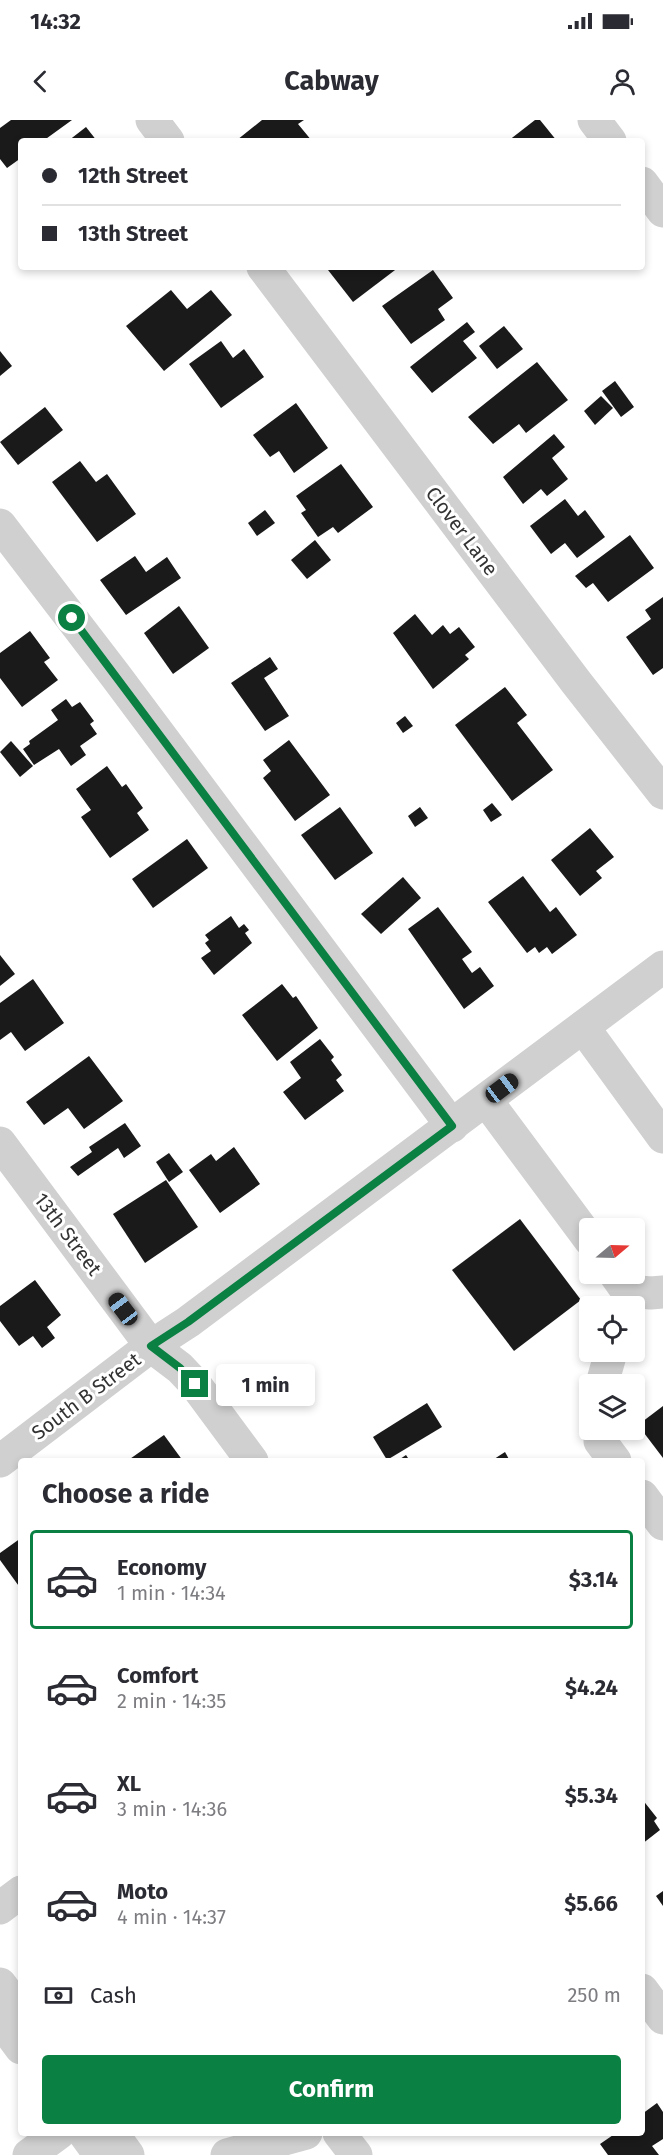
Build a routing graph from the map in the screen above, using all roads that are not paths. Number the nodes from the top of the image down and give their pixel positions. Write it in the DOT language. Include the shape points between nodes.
graph roads {
  1 [pos="152,120"];
  2 [pos="594,120"];
  3 [pos="166,138"];
  4 [pos="608,138"];
  5 [pos="645,187"];
  6 [pos="663,211"];
  7 [pos="265,270"];
  8 [pos="0,525"];
  9 [pos="663,793"];
  10 [pos="663,967"];
  11 [pos="582,1028"];
  12 [pos="486,1100"];
  13 [pos="452,1126"];
  14 [pos="663,1137"];
  15 [pos="0,1143"];
  16 [pos="579,1225"];
  17 [pos="622,1290"];
  18 [pos="663,1292"];
  19 [pos="151,1346"];
  20 [pos="600,1440"];
  21 [pos="250,1458"];
  22 [pos="613,1458"];
  23 [pos="0,1461"];
  24 [pos="645,1500"];
  25 [pos="663,1524"];
  26 [pos="18,1894"];
  27 [pos="0,1908"];
  28 [pos="0,1984"];
  29 [pos="645,1994"];
  30 [pos="18,2008"];
  31 [pos="663,2018"];
  32 [pos="0,2020"];
  33 [pos="18,2044"];
  34 [pos="55,2136"];
  35 [pos="86,2136"];
  36 [pos="114,2136"];
  37 [pos="295,2136"];
  38 [pos="341,2136"];
  39 [pos="29,2155"];
  40 [pos="100,2155"];
  41 [pos="128,2155"];
  42 [pos="227,2155"];
  43 [pos="356,2155"];
  1 -- 3 [label="street"];
  2 -- 4 [label="street"];
  5 -- 6 [label="street"];
  7 -- 9 [label="street, Clover Lane"];
  8 -- 13 [label="street"];
  10 -- 11 [label="street, South B Street"];
  11 -- 12 [label="street, South B Street"];
  11 -- 14 [label="street"];
  12 -- 13 [label="street, South B Street"];
  12 -- 16 [label="street"];
  13 -- 19 [label="street, South B Street"];
  15 -- 19 [label="street, 13th Street"];
  17 -- 18 [label="street"];
  19 -- 21 [label="street, 13th Street" via="195,1384"];
  19 -- 23 [label="street, South B Street"];
  20 -- 22 [label="street"];
  24 -- 25 [label="street"];
  26 -- 27 [label="street"];
  28 -- 30 [label="street"];
  29 -- 31 [label="street"];
  32 -- 33 [label="street"];
  34 -- 39 [label="street"];
  35 -- 40 [label="street"];
  36 -- 41 [label="street"];
  37 -- 42 [label="street"];
  38 -- 43 [label="street"];
}
